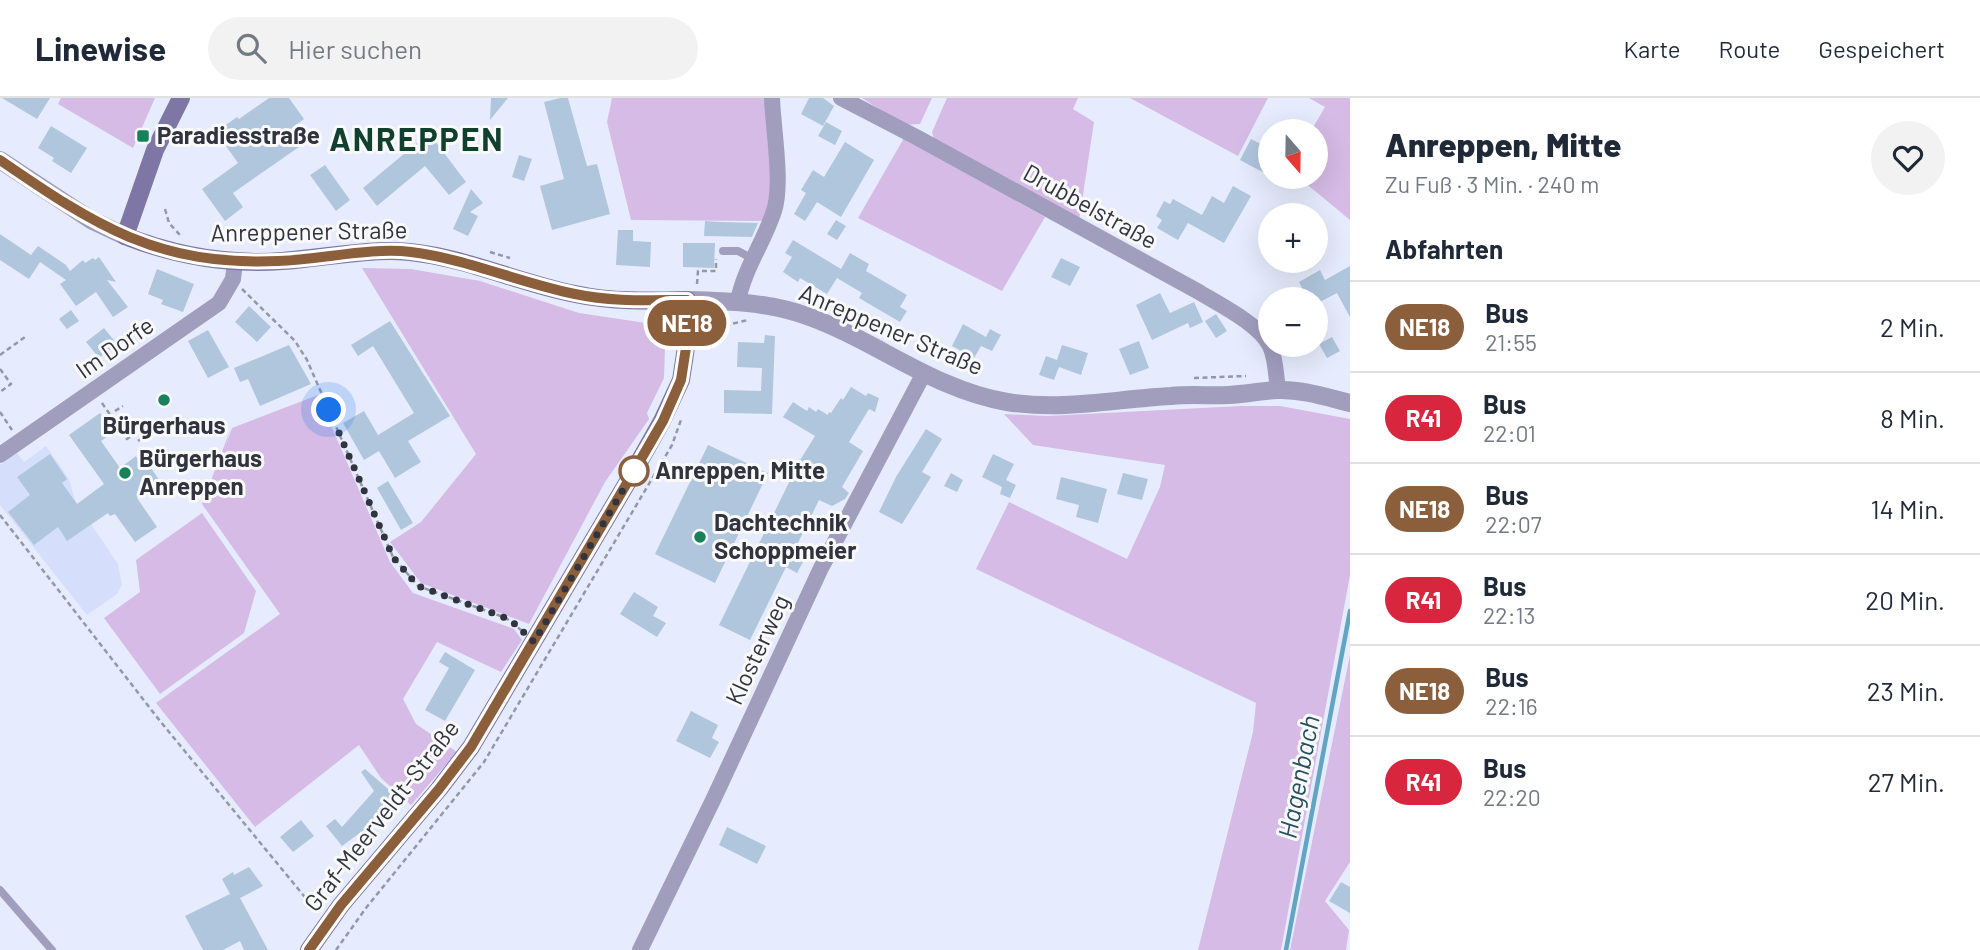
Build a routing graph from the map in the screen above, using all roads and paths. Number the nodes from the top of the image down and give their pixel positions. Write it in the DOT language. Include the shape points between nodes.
graph roads {
  1 [pos="181,98"];
  2 [pos="772,98"];
  3 [pos="841,98"];
  4 [pos="0,160"];
  5 [pos="125,236"];
  6 [pos="723,251"];
  7 [pos="753,259"];
  8 [pos="234,271"];
  9 [pos="692,295"];
  10 [pos="738,301"];
  11 [pos="26,337"];
  12 [pos="0,355"];
  13 [pos="0,369"];
  14 [pos="924,373"];
  15 [pos="1208,377"];
  16 [pos="1185,378"];
  17 [pos="1278,390"];
  18 [pos="0,392"];
  19 [pos="1350,403"];
  20 [pos="123,405"];
  21 [pos="115,411"];
  22 [pos="145,436"];
  23 [pos="138,442"];
  24 [pos="0,455"];
  25 [pos="0,515"];
  26 [pos="534,642"];
  27 [pos="0,890"];
  28 [pos="328,922"];
  29 [pos="52,950"];
  30 [pos="309,950"];
  31 [pos="640,950"];
  1 -- 5 [label="main road" via="155,150"];
  2 -- 7 [label="street" via="778,196"];
  3 -- 17 [label="street, Drubbelstraße" via="1238,316 1270,347"];
  4 -- 5 [label="street" via="91,220"];
  5 -- 8 [label="main road, Anreppener Straße"];
  6 -- 7 [label="lane" via="738,251"];
  6 -- 9 [label="path" via="716,250 716,271 698,271"];
  7 -- 10 [label="street"];
  8 -- 9 [label="main road, Anreppener Straße" via="281,261 408,252 469,263 572,294 628,301"];
  8 -- 24 [label="street, Im Dorfe" via="219,303"];
  8 -- 26 [label="path" via="307,360 393,557 418,586 506,618"];
  9 -- 10 [label="street, Anreppener Straße"];
  9 -- 26 [label="main road, Graf-Meerveldt-Straße" via="681,380"];
  10 -- 14 [label="street, Anreppener Straße" via="809,317"];
  11 -- 12 [label="path"];
  13 -- 18 [label="path" via="11,384"];
  14 -- 17 [label="street, Anreppener Straße" via="977,395 1033,406"];
  14 -- 31 [label="street, Klosterweg" via="821,568"];
  15 -- 16 [label="path"];
  17 -- 19 [label="street, Anreppener Straße"];
  20 -- 21 [label="path"];
  22 -- 23 [label="path"];
  25 -- 28 [label="path" via="160,721"];
  26 -- 28 [label="main road, Graf-Meerveldt-Straße" via="457,767"];
  27 -- 29 [label="lane"];
  28 -- 30 [label="main road, Graf-Meerveldt-Straße"];
}
